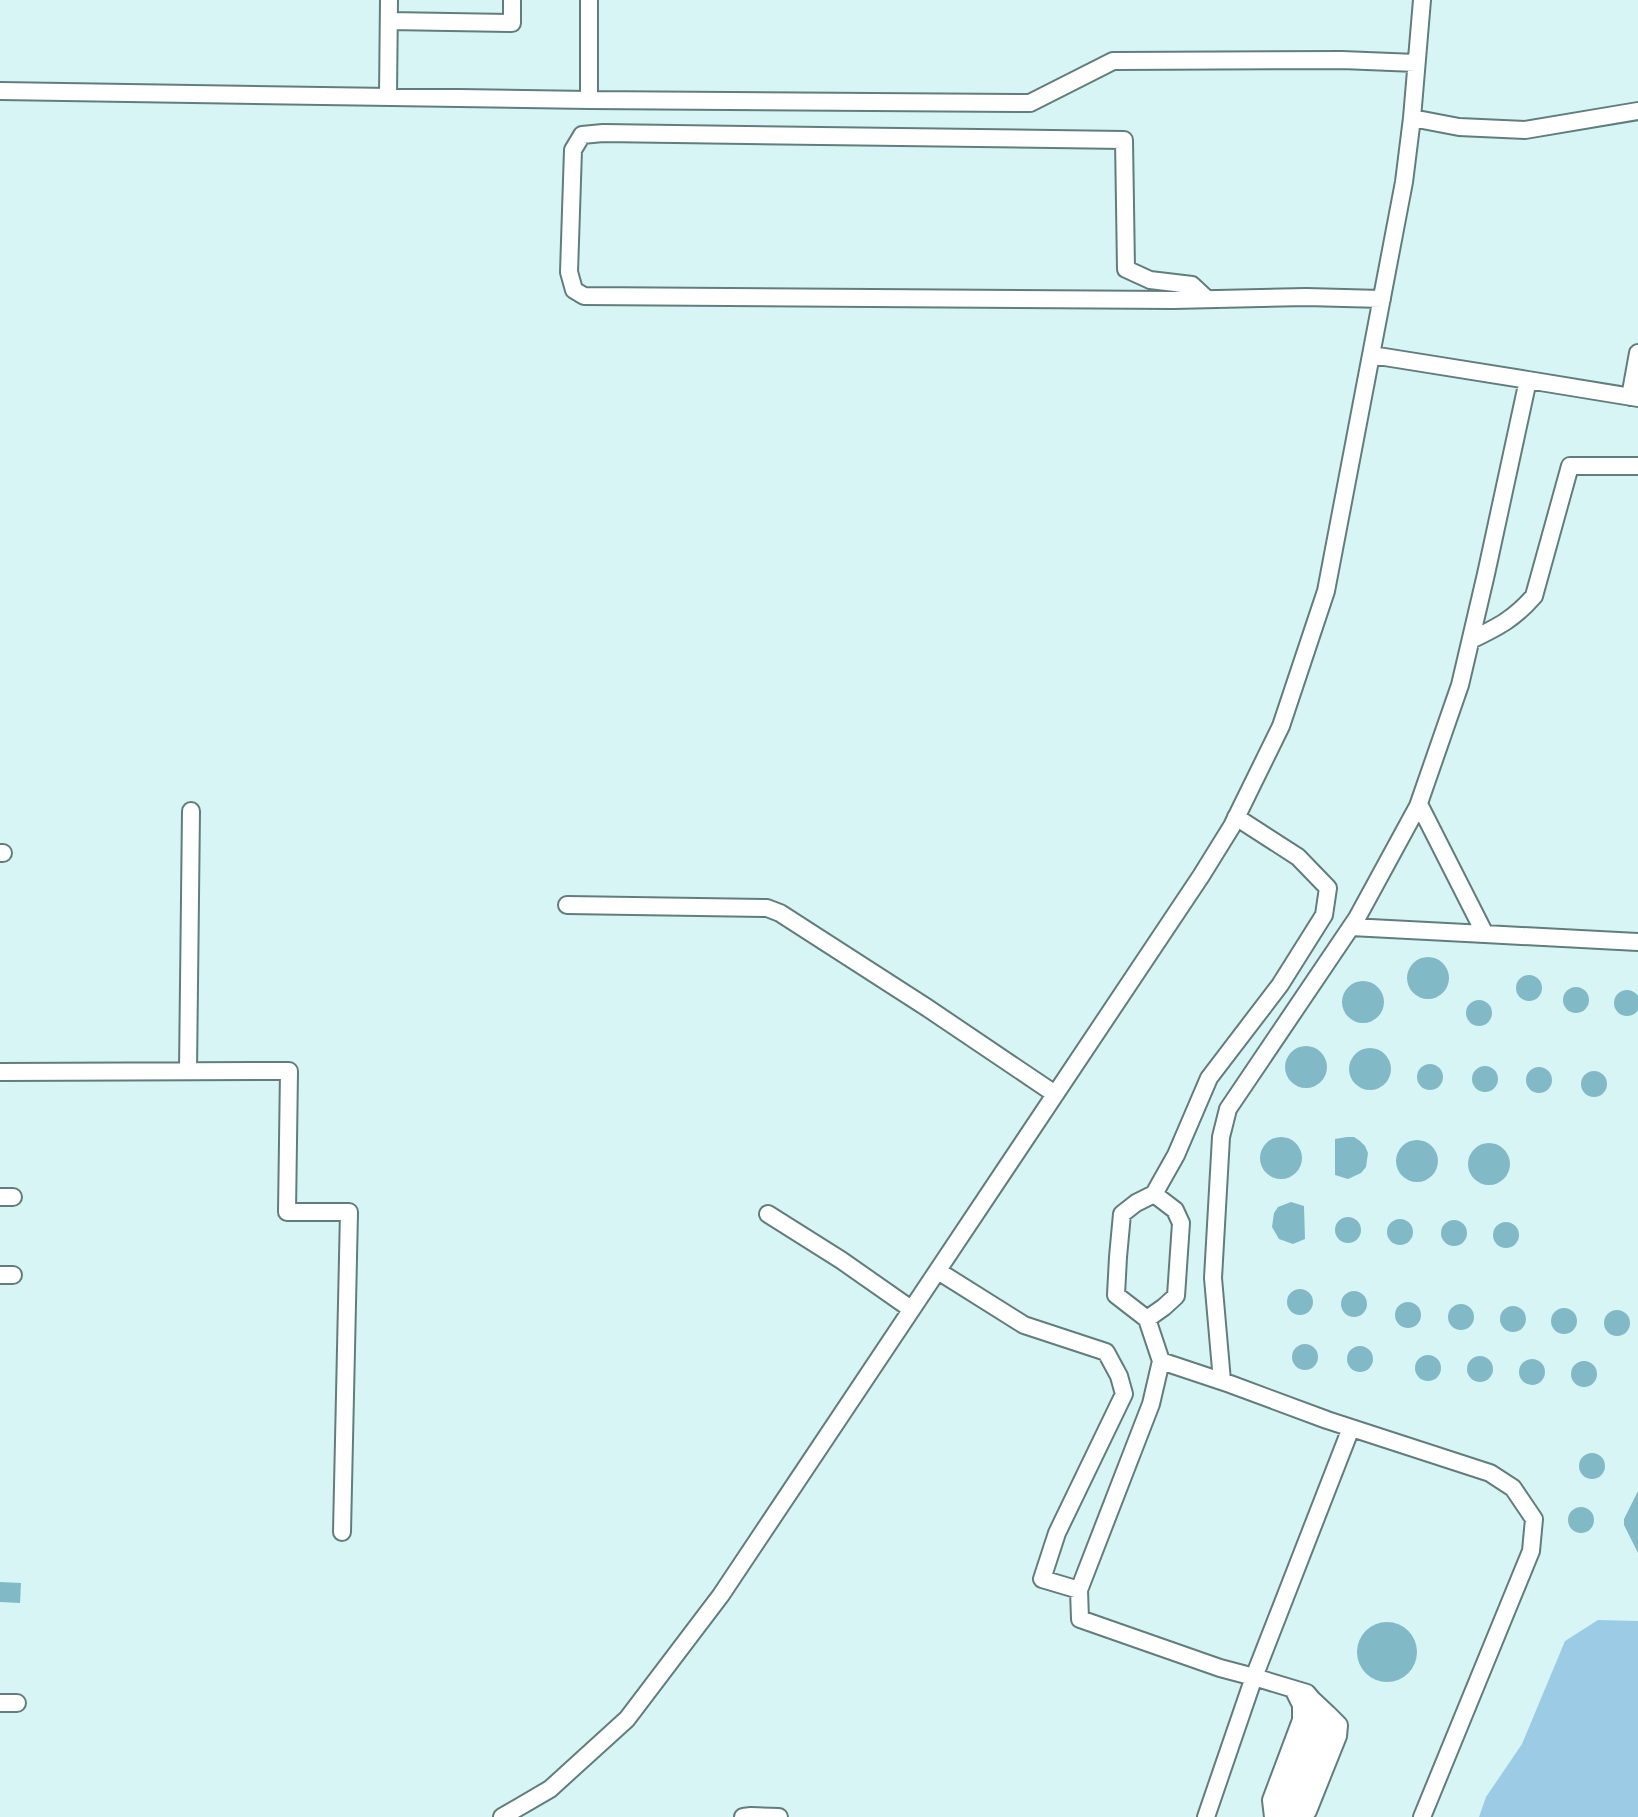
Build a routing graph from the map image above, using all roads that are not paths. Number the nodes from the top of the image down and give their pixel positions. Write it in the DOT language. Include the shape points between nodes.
graph roads {
  1 [pos="389,0"];
  2 [pos="512,0"];
  3 [pos="589,0"];
  4 [pos="1422,0"];
  5 [pos="389,21"];
  6 [pos="1416,63"];
  7 [pos="0,91"];
  8 [pos="388,96"];
  9 [pos="589,100"];
  10 [pos="1638,111"];
  11 [pos="1412,118"];
  12 [pos="1207,299"];
  13 [pos="1382,299"];
  14 [pos="1638,353"];
  15 [pos="1372,356"];
  16 [pos="1528,380"];
  17 [pos="1634,398"];
  18 [pos="1638,466"];
  19 [pos="1471,640"];
  20 [pos="1419,804"];
  21 [pos="191,812"];
  22 [pos="1236,817"];
  23 [pos="567,905"];
  24 [pos="1351,927"];
  25 [pos="1485,934"];
  26 [pos="1638,942"];
  27 [pos="188,1071"];
  28 [pos="0,1072"];
  29 [pos="1055,1094"];
  30 [pos="1154,1194"];
  31 [pos="768,1214"];
  32 [pos="938,1271"];
  33 [pos="912,1310"];
  34 [pos="1147,1319"];
  35 [pos="1161,1361"];
  36 [pos="1222,1381"];
  37 [pos="1351,1428"];
  38 [pos="342,1532"];
  39 [pos="1079,1590"];
  40 [pos="1254,1677"];
  41 [pos="1300,1691"];
  42 [pos="0,1703"];
  43 [pos="17,1703"];
  44 [pos="1328,1714"];
  45 [pos="502,1817"];
  46 [pos="743,1817"];
  47 [pos="779,1817"];
  48 [pos="1206,1817"];
  49 [pos="1273,1817"];
  50 [pos="1280,1817"];
  51 [pos="1290,1817"];
  52 [pos="1302,1817"];
  53 [pos="1422,1817"];
  1 -- 5 [label="street"];
  2 -- 5 [label="street" via="512,23"];
  3 -- 9 [label="street"];
  4 -- 6 [label="street"];
  5 -- 8 [label="street"];
  6 -- 9 [label="street" via="1113,61 1030,104"];
  6 -- 11 [label="street"];
  7 -- 8 [label="street"];
  8 -- 9 [label="street"];
  10 -- 11 [label="street" via="1526,130 1459,127"];
  11 -- 13 [label="street"];
  12 -- 12 [label="street" via="584,296 574,290 569,272 573,150 582,135 603,133 1124,140 1126,268 1150,280 1192,285"];
  12 -- 13 [label="street"];
  13 -- 15 [label="street"];
  14 -- 17 [label="street"];
  15 -- 16 [label="street"];
  15 -- 22 [label="street" via="1326,591 1281,726"];
  16 -- 17 [label="street"];
  16 -- 19 [label="street"];
  18 -- 19 [label="street" via="1570,466 1534,596 1520,612"];
  19 -- 20 [label="street" via="1460,685"];
  20 -- 24 [label="street"];
  20 -- 25 [label="street"];
  21 -- 27 [label="street"];
  22 -- 29 [label="street"];
  22 -- 30 [label="street" via="1298,857 1328,888 1324,915 1280,986 1209,1078 1176,1155"];
  23 -- 29 [label="street" via="767,908 780,913"];
  24 -- 25 [label="street"];
  24 -- 36 [label="street" via="1228,1109 1221,1137 1213,1278"];
  25 -- 26 [label="street"];
  27 -- 28 [label="street"];
  27 -- 38 [label="street" via="290,1071 287,1212 349,1212"];
  29 -- 32 [label="street"];
  30 -- 34 [label="street" via="1175,1210 1181,1223 1176,1296"];
  30 -- 34 [label="street" via="1122,1214 1118,1257 1116,1295"];
  31 -- 33 [label="street"];
  32 -- 33 [label="street"];
  32 -- 39 [label="street" via="1024,1325 1106,1352 1119,1376 1124,1394 1057,1533 1042,1579"];
  33 -- 45 [label="street" via="721,1594 627,1719 550,1789"];
  34 -- 35 [label="street"];
  35 -- 36 [label="street"];
  35 -- 39 [label="street" via="1150,1404"];
  36 -- 37 [label="street"];
  37 -- 40 [label="street"];
  37 -- 53 [label="street" via="1490,1473 1513,1488 1534,1519 1531,1551"];
  39 -- 40 [label="street" via="1080,1619"];
  40 -- 41 [label="street"];
  40 -- 48 [label="street"];
  41 -- 44 [label="street"];
  41 -- 49 [label="street" via="1301,1720 1271,1800"];
  41 -- 50 [label="street" via="1317,1705"];
  42 -- 43 [label="street"];
  44 -- 51 [label="street" via="1328,1726"];
  44 -- 52 [label="street" via="1339,1725 1338,1736 1308,1811"];
  46 -- 47 [label="street"];
}
